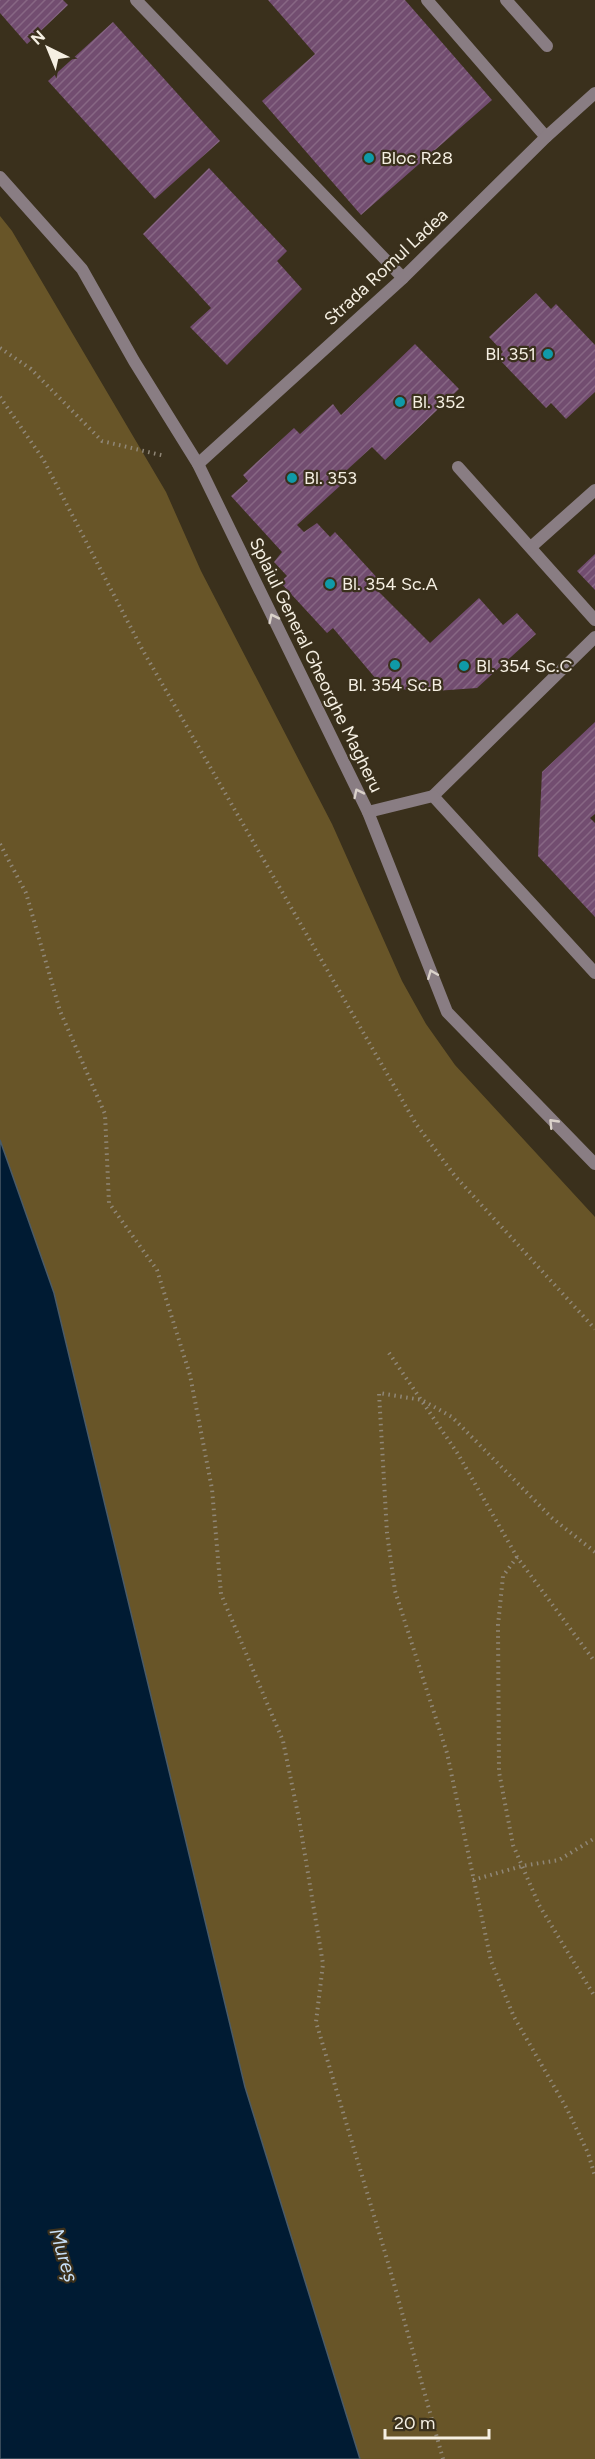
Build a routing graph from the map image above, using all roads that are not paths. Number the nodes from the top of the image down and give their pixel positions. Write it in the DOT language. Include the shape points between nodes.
graph roads {
  1 [pos="136,0"];
  2 [pos="427,0"];
  3 [pos="506,0"];
  4 [pos="547,46"];
  5 [pos="595,93"];
  6 [pos="546,137"];
  7 [pos="0,177"];
  8 [pos="403,278"];
  9 [pos="198,464"];
  10 [pos="458,467"];
  11 [pos="595,490"];
  12 [pos="531,548"];
  13 [pos="595,620"];
  14 [pos="595,637"];
  15 [pos="433,796"];
  16 [pos="368,812"];
  17 [pos="595,973"];
  18 [pos="595,1164"];
  1 -- 8 [label="street"];
  2 -- 6 [label="street"];
  3 -- 4 [label="street"];
  5 -- 6 [label="street, Strada Romul Ladea"];
  6 -- 8 [label="street, Strada Romul Ladea"];
  7 -- 9 [label="street, Splaiul General Gheorghe Magheru" via="82,269"];
  8 -- 9 [label="street, Strada Romul Ladea"];
  16 -- 9 [label="street, Splaiul General Gheorghe Magheru, one-way"];
  10 -- 12 [label="street"];
  11 -- 12 [label="street"];
  12 -- 13 [label="street"];
  14 -- 15 [label="street"];
  15 -- 16 [label="street"];
  15 -- 17 [label="street"];
  18 -- 16 [label="street, Splaiul General Gheorghe Magheru, one-way" via="447,1012"];
}
